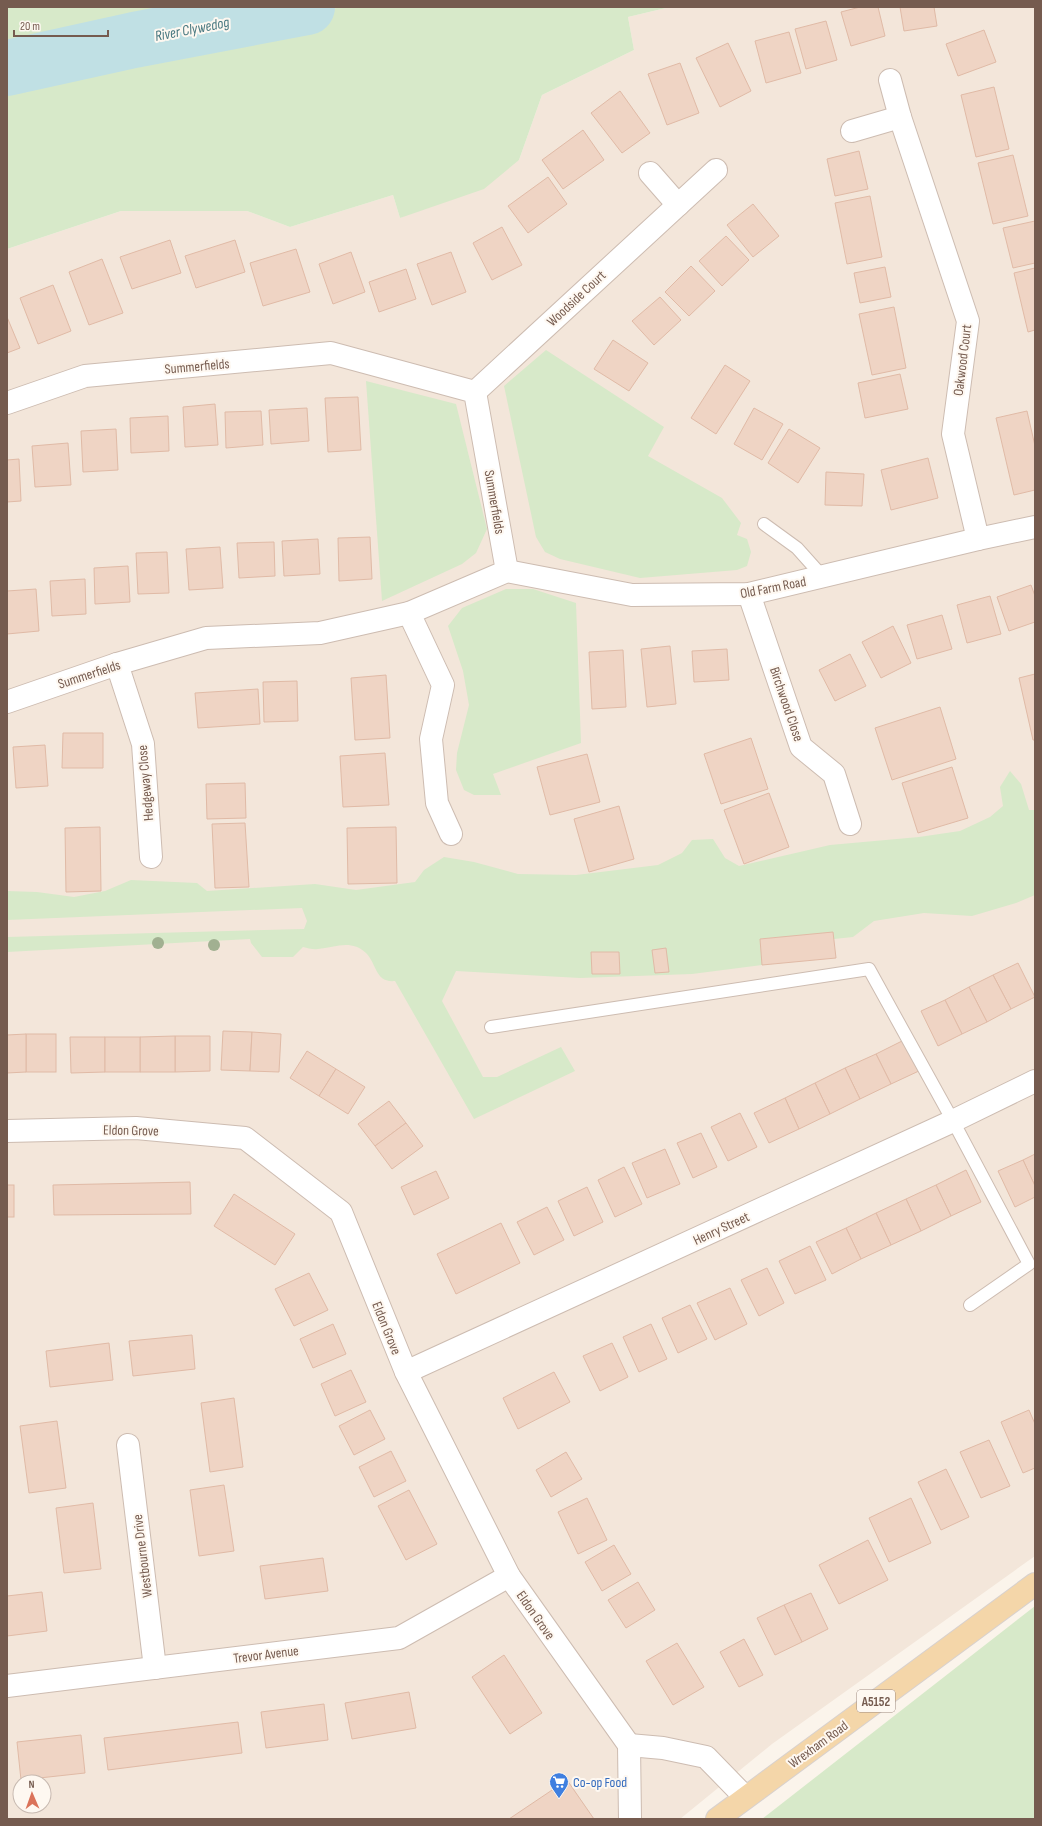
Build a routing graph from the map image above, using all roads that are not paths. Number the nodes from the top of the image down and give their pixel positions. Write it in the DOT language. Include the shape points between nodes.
graph roads {
  1 [pos="890,80"];
  2 [pos="900,117"];
  3 [pos="852,131"];
  4 [pos="716,170"];
  5 [pos="650,173"];
  6 [pos="678,205"];
  7 [pos="475,392"];
  8 [pos="7,403"];
  9 [pos="764,524"];
  10 [pos="1035,527"];
  11 [pos="978,539"];
  12 [pos="507,571"];
  13 [pos="823,577"];
  14 [pos="749,594"];
  15 [pos="409,613"];
  16 [pos="117,664"];
  17 [pos="7,702"];
  18 [pos="850,824"];
  19 [pos="450,834"];
  20 [pos="151,857"];
  21 [pos="491,1027"];
  22 [pos="1035,1081"];
  23 [pos="953,1121"];
  24 [pos="7,1132"];
  25 [pos="970,1305"];
  26 [pos="406,1372"];
  27 [pos="128,1445"];
  28 [pos="509,1576"];
  29 [pos="1035,1584"];
  30 [pos="155,1668"];
  31 [pos="7,1686"];
  32 [pos="629,1746"];
  33 [pos="745,1797"];
  34 [pos="630,1819"];
  35 [pos="717,1819"];
  1 -- 2 [label="street, Oakwood Court"];
  2 -- 3 [label="street"];
  2 -- 11 [label="street, Oakwood Court" via="968,321 952,434"];
  4 -- 6 [label="street, Woodside Court"];
  5 -- 6 [label="street"];
  6 -- 7 [label="street, Woodside Court"];
  7 -- 8 [label="street, Summerfields" via="331,353 85,376"];
  7 -- 12 [label="street, Summerfields"];
  9 -- 13 [label="lane" via="797,548"];
  10 -- 11 [label="street, Old Farm Road"];
  11 -- 13 [label="street, Old Farm Road"];
  12 -- 14 [label="street, Old Farm Road" via="632,595"];
  12 -- 15 [label="street, Summerfields"];
  13 -- 14 [label="street, Old Farm Road"];
  14 -- 18 [label="street, Birchwood Close" via="801,747 834,774"];
  15 -- 16 [label="street, Summerfields" via="320,633 206,638"];
  15 -- 19 [label="street" via="444,685 431,739 437,804"];
  16 -- 17 [label="street, Summerfields"];
  16 -- 20 [label="street, Hedgeway Close" via="143,744"];
  21 -- 23 [label="lane" via="869,969"];
  22 -- 23 [label="street, Henry Street"];
  23 -- 25 [label="lane" via="1029,1264"];
  23 -- 26 [label="street, Henry Street"];
  24 -- 26 [label="street, Eldon Grove" via="136,1128 245,1138 340,1212"];
  26 -- 28 [label="street, Eldon Grove"];
  27 -- 30 [label="street, Westbourne Drive"];
  28 -- 30 [label="street, Trevor Avenue" via="399,1638"];
  28 -- 32 [label="street, Eldon Grove"];
  29 -- 33 [label="main road, Wrexham Road / A5152"];
  30 -- 31 [label="street, Trevor Avenue"];
  32 -- 33 [label="street" via="663,1748 706,1757"];
  32 -- 34 [label="street"];
  33 -- 35 [label="main road, Wrexham Road / A5152"];
}
